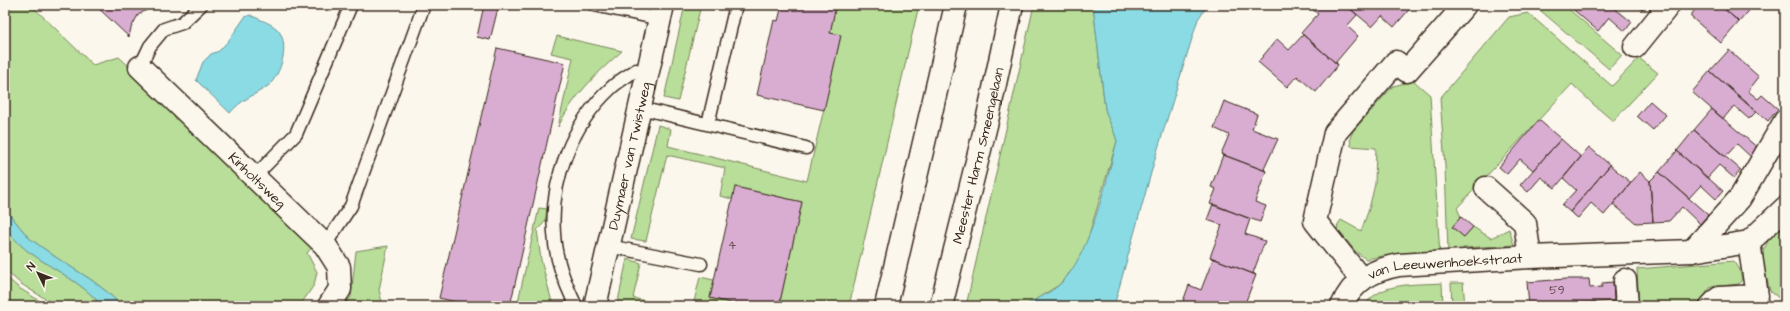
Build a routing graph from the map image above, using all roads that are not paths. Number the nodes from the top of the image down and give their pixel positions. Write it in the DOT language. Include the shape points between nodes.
graph roads {
  1 [pos="201,5"];
  2 [pos="350,5"];
  3 [pos="424,5"];
  4 [pos="594,5"];
  5 [pos="736,5"];
  6 [pos="956,5"];
  7 [pos="1012,5"];
  8 [pos="1465,5"];
  9 [pos="1667,5"];
  10 [pos="661,12"];
  11 [pos="1635,47"];
  12 [pos="140,67"];
  13 [pos="648,73"];
  14 [pos="640,108"];
  15 [pos="1785,120"];
  16 [pos="708,124"];
  17 [pos="806,148"];
  18 [pos="255,176"];
  19 [pos="1486,188"];
  20 [pos="1785,208"];
  21 [pos="1748,242"];
  22 [pos="325,245"];
  23 [pos="608,246"];
  24 [pos="1692,251"];
  25 [pos="1530,257"];
  26 [pos="701,264"];
  27 [pos="1361,279"];
  28 [pos="1625,280"];
  29 [pos="1762,301"];
  30 [pos="329,306"];
  31 [pos="576,306"];
  32 [pos="595,306"];
  33 [pos="886,306"];
  34 [pos="941,306"];
  35 [pos="1342,306"];
  36 [pos="1627,306"];
  37 [pos="1711,306"];
  1 -- 12 [label="lane" via="182,23 164,29 150,46"];
  2 -- 18 [label="lane" via="296,134"];
  3 -- 22 [label="lane" via="351,206"];
  4 -- 10 [label="lane"];
  5 -- 16 [label="lane"];
  6 -- 33 [label="street"];
  7 -- 34 [label="street, Meester Harm Smeengelaan" via="987,121"];
  8 -- 27 [label="street, van Leeuwenhoekstraat" via="1407,71 1396,62 1335,134 1314,221"];
  9 -- 11 [label="street"];
  10 -- 13 [label="street, Duymaer van Twistweg"];
  12 -- 18 [label="street, Kinholtsweg"];
  13 -- 14 [label="street, Duymaer van Twistweg"];
  13 -- 31 [label="lane" via="636,70 612,87 593,106 577,130 562,164 554,209 554,234 564,281"];
  14 -- 16 [label="lane"];
  14 -- 23 [label="street, Duymaer van Twistweg"];
  15 -- 24 [label="street" via="1740,198"];
  16 -- 17 [label="lane"];
  18 -- 22 [label="street, Kinholtsweg"];
  19 -- 25 [label="street, van Leeuwenhoekstraat" via="1525,223"];
  20 -- 21 [label="street"];
  21 -- 24 [label="street, van Leeuwenhoekstraat"];
  21 -- 29 [label="street"];
  22 -- 30 [label="street, Kinholtsweg" via="339,267 340,289"];
  23 -- 26 [label="lane"];
  23 -- 32 [label="street, Duymaer van Twistweg"];
  24 -- 25 [label="street, van Leeuwenhoekstraat"];
  25 -- 27 [label="street, van Leeuwenhoekstraat" via="1399,265 1383,268"];
  27 -- 35 [label="street, van Leeuwenhoekstraat"];
  28 -- 36 [label="street"];
  29 -- 37 [label="street" via="1718,298"];
}
